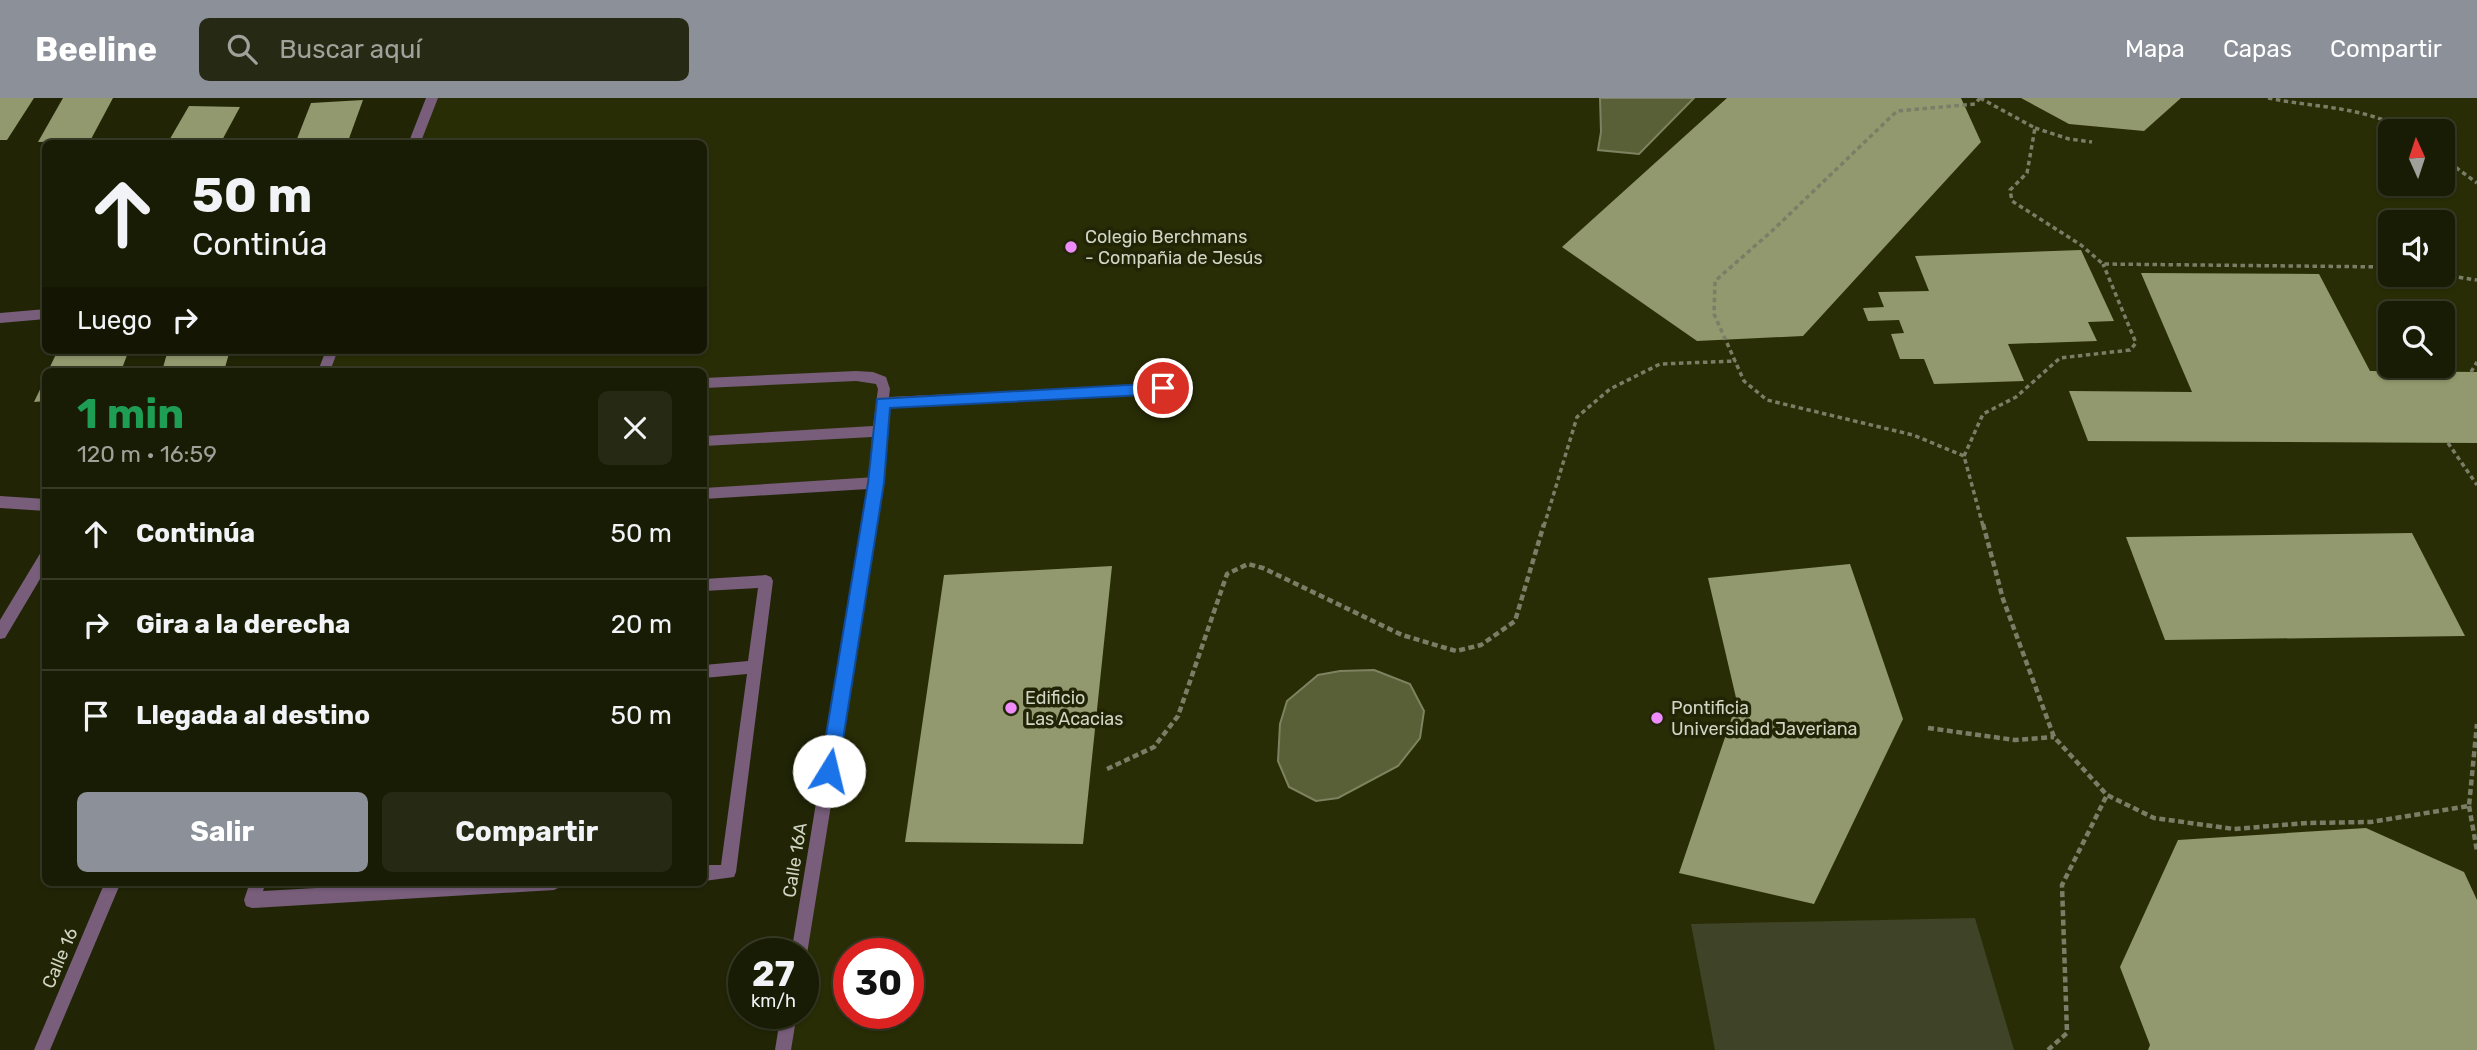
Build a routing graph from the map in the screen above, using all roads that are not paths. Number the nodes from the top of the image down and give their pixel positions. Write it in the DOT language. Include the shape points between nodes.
graph roads {
  1 [pos="432,98"];
  2 [pos="416,140"];
  3 [pos="42,314"];
  4 [pos="0,318"];
  5 [pos="707,383"];
  6 [pos="1163,388"];
  7 [pos="883,403"];
  8 [pos="878,431"];
  9 [pos="707,441"];
  10 [pos="876,483"];
  11 [pos="707,493"];
  12 [pos="0,502"];
  13 [pos="42,505"];
  14 [pos="42,563"];
  15 [pos="707,584"];
  16 [pos="0,633"];
  17 [pos="755,667"];
  18 [pos="707,670"];
  19 [pos="707,873"];
  20 [pos="111,886"];
  21 [pos="257,886"];
  22 [pos="487,886"];
  23 [pos="802,938"];
  24 [pos="786,1029"];
  25 [pos="42,1050"];
  26 [pos="783,1050"];
  1 -- 2 [label="street"];
  3 -- 4 [label="street"];
  5 -- 7 [label="street" via="873,377 881,381"];
  6 -- 7 [label="street"];
  7 -- 8 [label="street, Calle 16A"];
  8 -- 9 [label="street"];
  8 -- 10 [label="street, Calle 16A"];
  10 -- 11 [label="street"];
  10 -- 23 [label="street, Calle 16A"];
  12 -- 13 [label="street"];
  14 -- 16 [label="street"];
  15 -- 17 [label="street" via="766,581"];
  17 -- 18 [label="street"];
  17 -- 19 [label="street" via="728,872"];
  20 -- 25 [label="street, Calle 16"];
  21 -- 22 [label="street" via="252,900"];
  24 -- 26 [label="street"];
}
